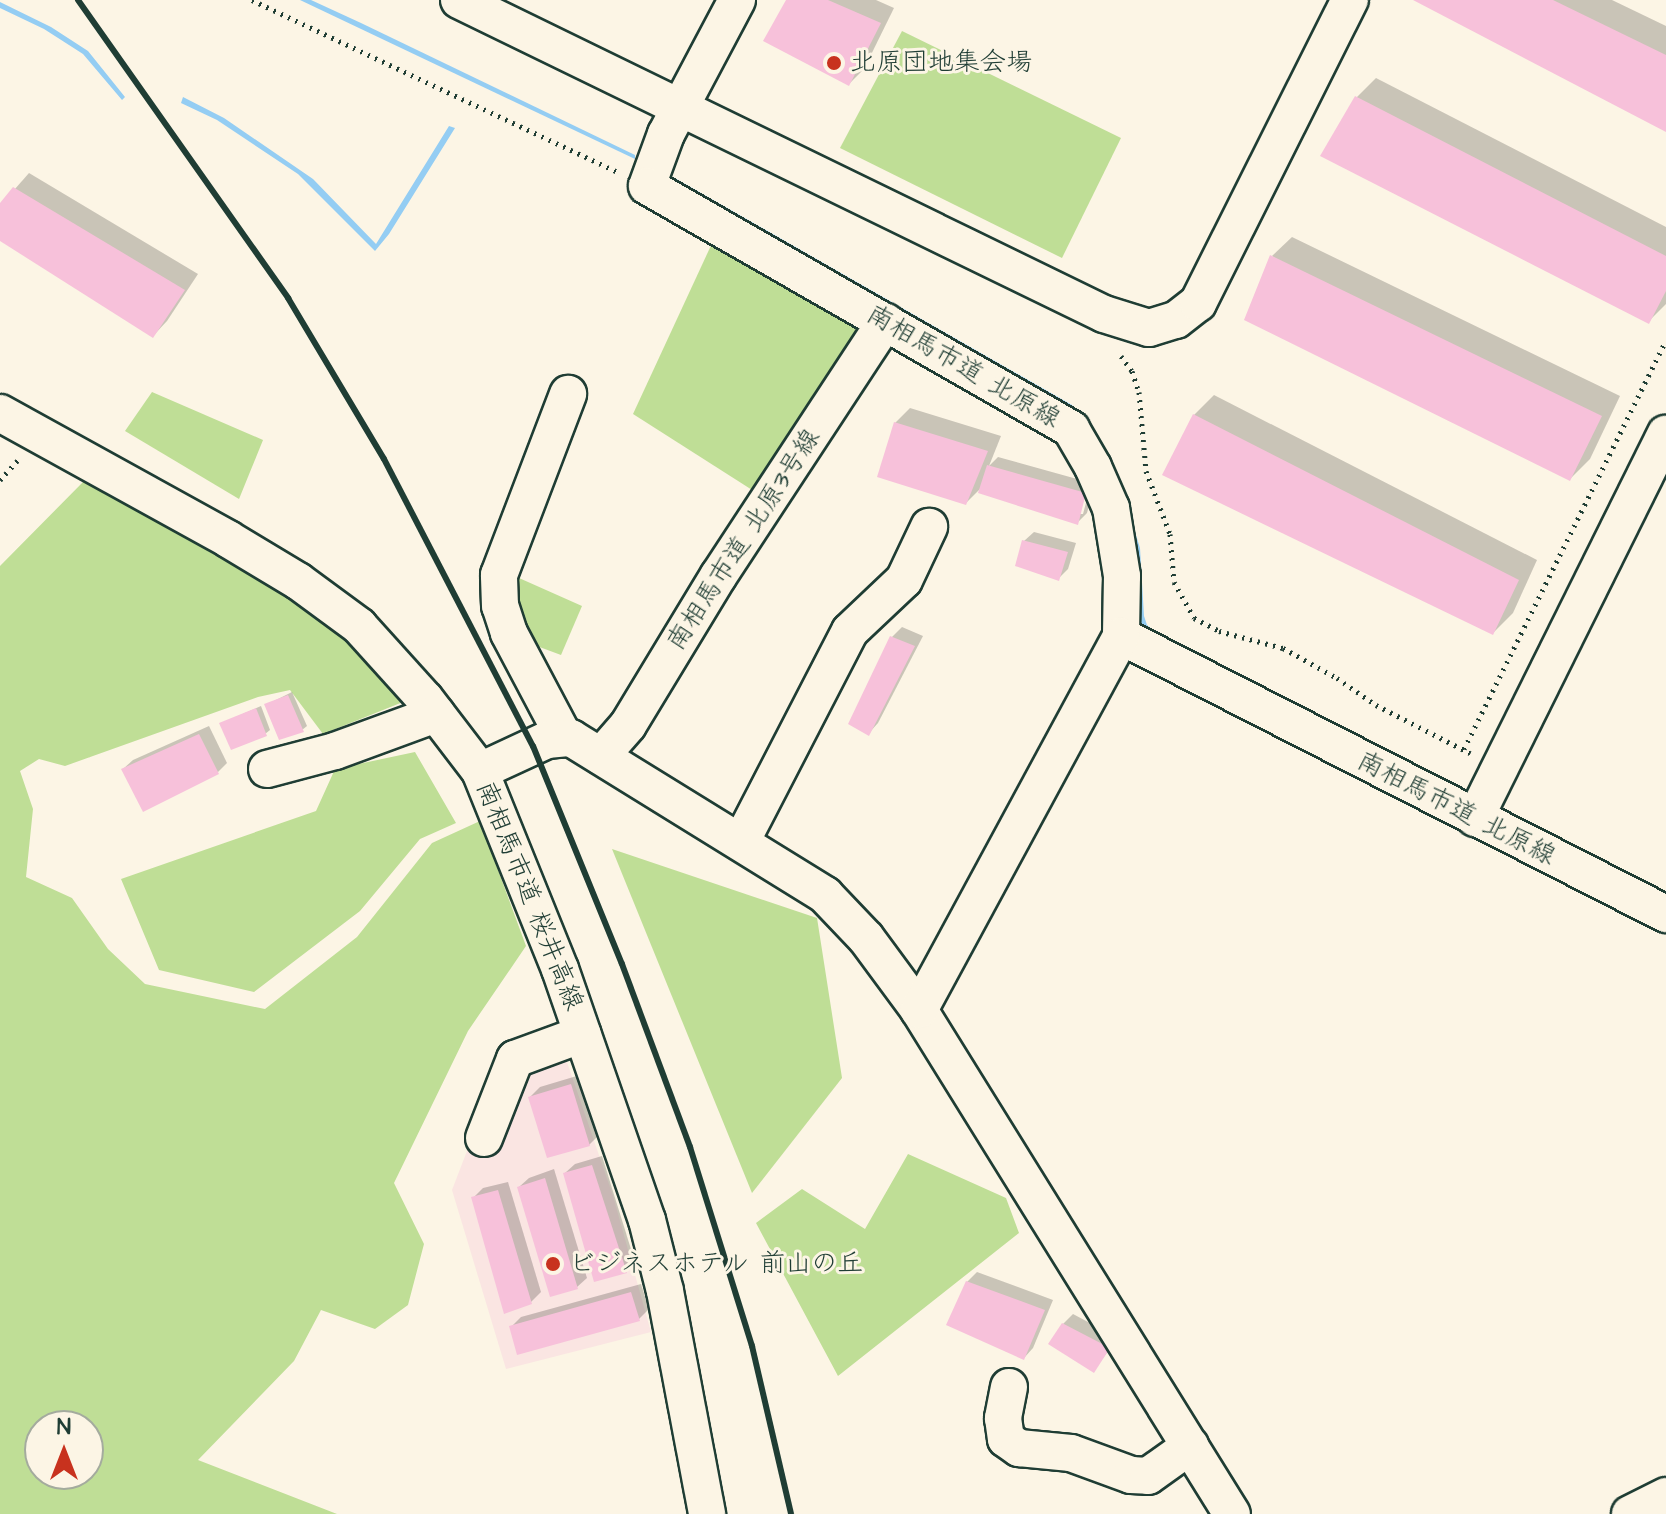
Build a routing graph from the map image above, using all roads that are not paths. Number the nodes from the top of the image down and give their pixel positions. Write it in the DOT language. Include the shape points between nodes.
graph roads {
  1 [pos="459,0"];
  2 [pos="737,0"];
  3 [pos="1350,0"];
  4 [pos="680,109"];
  5 [pos="885,322"];
  6 [pos="568,394"];
  7 [pos="0,413"];
  8 [pos="1666,434"];
  9 [pos="929,527"];
  10 [pos="1121,636"];
  11 [pos="436,714"];
  12 [pos="564,737"];
  13 [pos="601,756"];
  14 [pos="267,769"];
  15 [pos="480,771"];
  16 [pos="1475,818"];
  17 [pos="741,842"];
  18 [pos="1666,914"];
  19 [pos="919,1010"];
  20 [pos="583,1034"];
  21 [pos="484,1138"];
  22 [pos="1009,1387"];
  23 [pos="1190,1446"];
  24 [pos="1666,1496"];
  25 [pos="707,1514"];
  26 [pos="1232,1514"];
  27 [pos="1630,1514"];
  1 -- 4 [label="street"];
  2 -- 4 [label="street"];
  3 -- 4 [label="street" via="1198,303 1176,320 1149,328 1104,314"];
  4 -- 5 [label="street, 南相馬市道 北原線" via="654,159 647,186"];
  5 -- 10 [label="street, 南相馬市道 北原線" via="1071,429 1111,508 1122,576"];
  5 -- 13 [label="street, 南相馬市道 北原3号線" via="628,725"];
  6 -- 12 [label="street" via="499,575 500,606 509,633"];
  7 -- 11 [label="street, 南相馬市道 桜井高線" via="298,581 359,626"];
  8 -- 16 [label="street"];
  9 -- 17 [label="street" via="904,580 850,631"];
  10 -- 16 [label="street, 南相馬市道 北原線"];
  10 -- 19 [label="street"];
  11 -- 14 [label="street"];
  11 -- 15 [label="street, 南相馬市道 桜井高線"];
  12 -- 13 [label="street"];
  12 -- 15 [label="street"];
  13 -- 17 [label="street"];
  15 -- 20 [label="street, 南相馬市道 桜井高線"];
  16 -- 18 [label="street, 南相馬市道 北原線"];
  17 -- 19 [label="street" via="825,895 866,938"];
  19 -- 23 [label="street"];
  20 -- 21 [label="street" via="515,1059"];
  20 -- 25 [label="street, 南相馬市道 桜井高線" via="647,1220"];
  22 -- 23 [label="street" via="1003,1418 1006,1439 1019,1448 1071,1453 1148,1476"];
  23 -- 26 [label="street"];
  24 -- 27 [label="street"];
}
